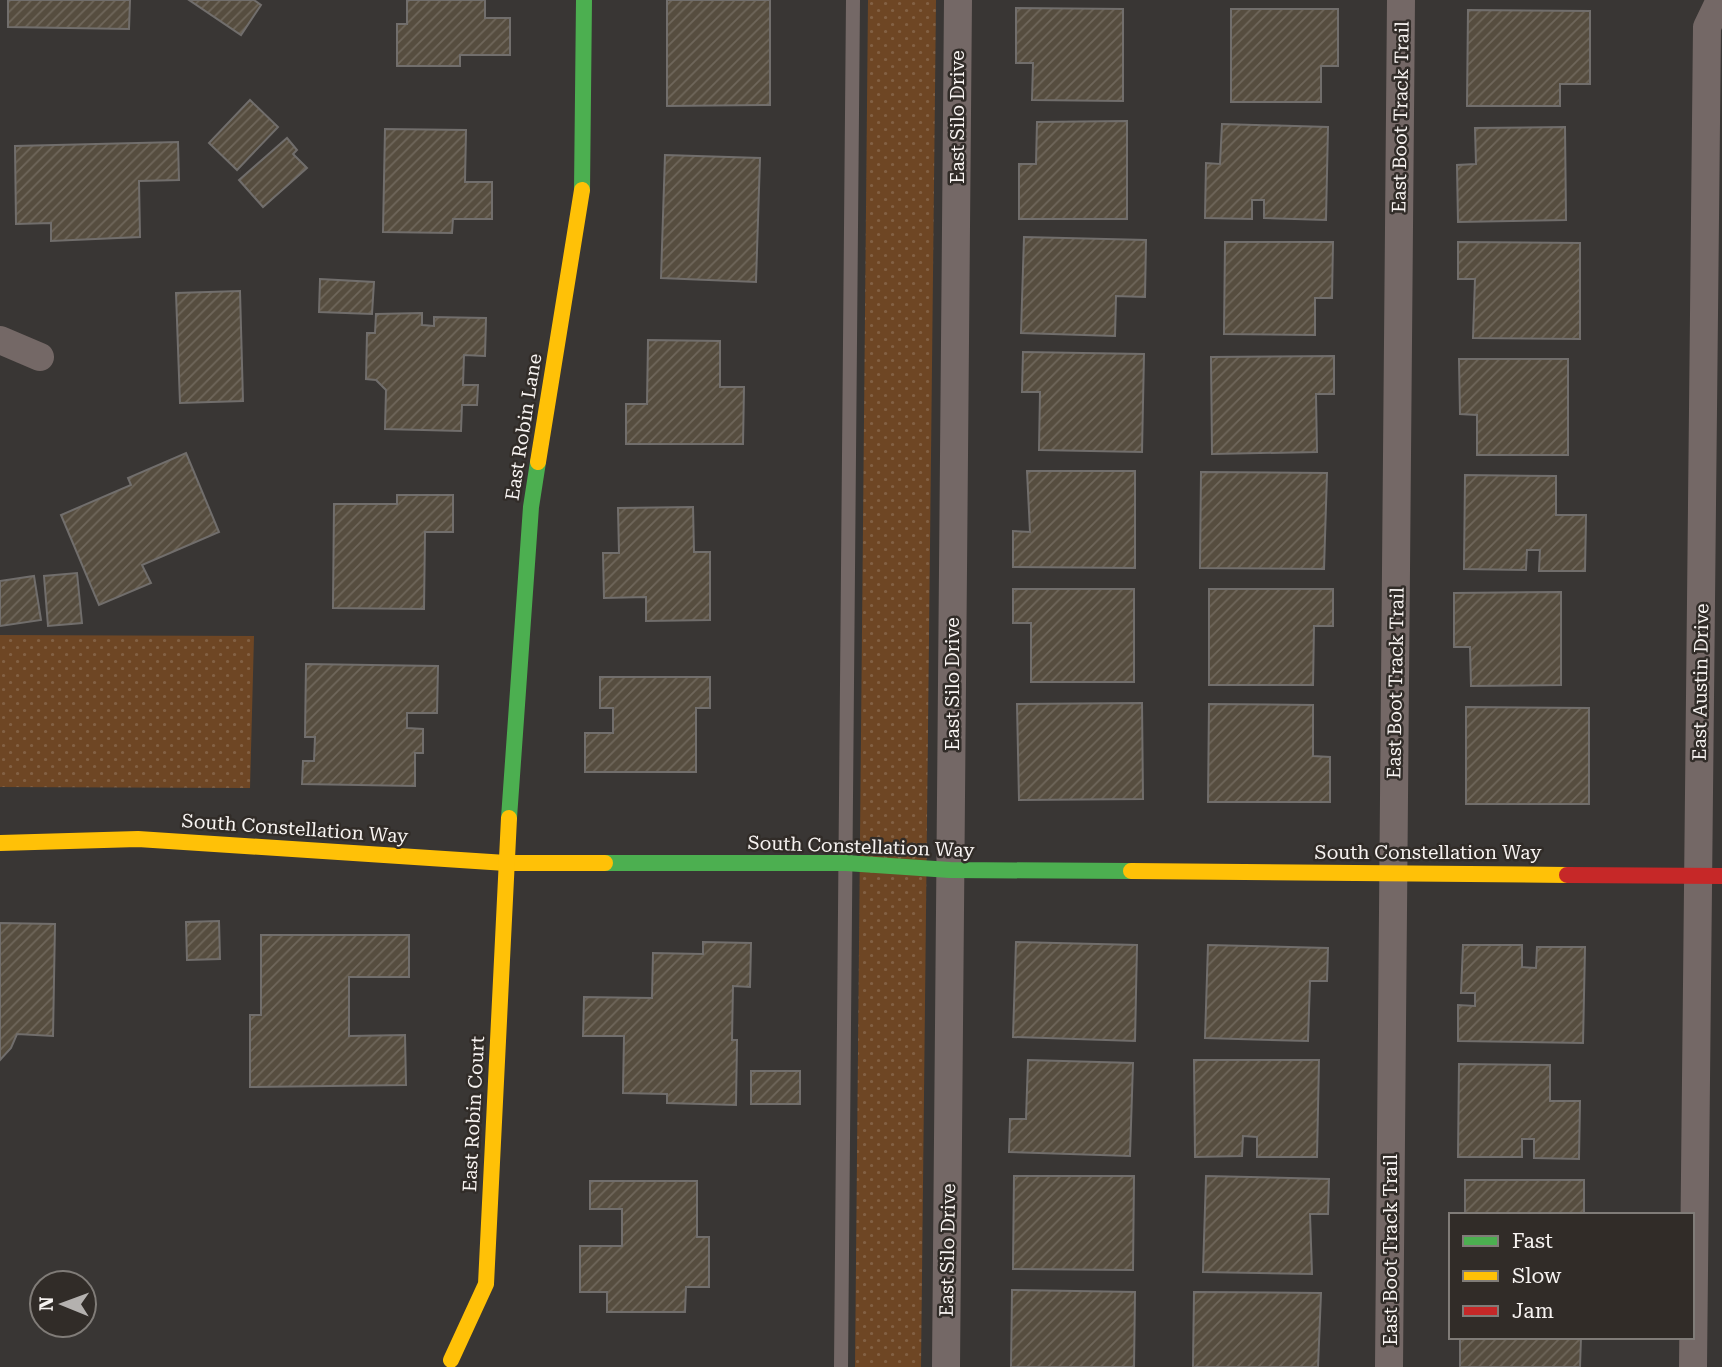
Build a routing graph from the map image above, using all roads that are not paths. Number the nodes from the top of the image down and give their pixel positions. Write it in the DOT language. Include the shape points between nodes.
graph roads {
  1 [pos="584,0"];
  2 [pos="853,0"];
  3 [pos="958,0"];
  4 [pos="1401,0"];
  5 [pos="1720,0"];
  6 [pos="0,341"];
  7 [pos="40,357"];
  8 [pos="0,843"];
  9 [pos="506,863"];
  10 [pos="846,863"];
  11 [pos="950,870"];
  12 [pos="1393,873"];
  13 [pos="1710,875"];
  14 [pos="1694,1338"];
  15 [pos="1694,1339"];
  16 [pos="451,1360"];
  17 [pos="841,1367"];
  18 [pos="946,1367"];
  19 [pos="1389,1367"];
  20 [pos="1693,1367"];
  1 -- 9 [label="street, East Robin Lane" via="582,189 531,508"];
  2 -- 10 [label="lane"];
  3 -- 11 [label="street, East Silo Drive"];
  4 -- 12 [label="street, East Boot Track Trail"];
  5 -- 13 [label="street, East Austin Drive" via="1707,27"];
  6 -- 7 [label="street"];
  8 -- 9 [label="street, South Constellation Way" via="138,839"];
  9 -- 10 [label="street, South Constellation Way"];
  9 -- 16 [label="street, East Robin Court" via="486,1284"];
  10 -- 11 [label="street, South Constellation Way"];
  10 -- 17 [label="lane"];
  11 -- 12 [label="street, South Constellation Way"];
  11 -- 18 [label="street, East Silo Drive"];
  12 -- 13 [label="street, South Constellation Way"];
  12 -- 19 [label="street, East Boot Track Trail"];
  13 -- 14 [label="street, East Austin Drive"];
  15 -- 20 [label="street, East Austin Drive"];
}
